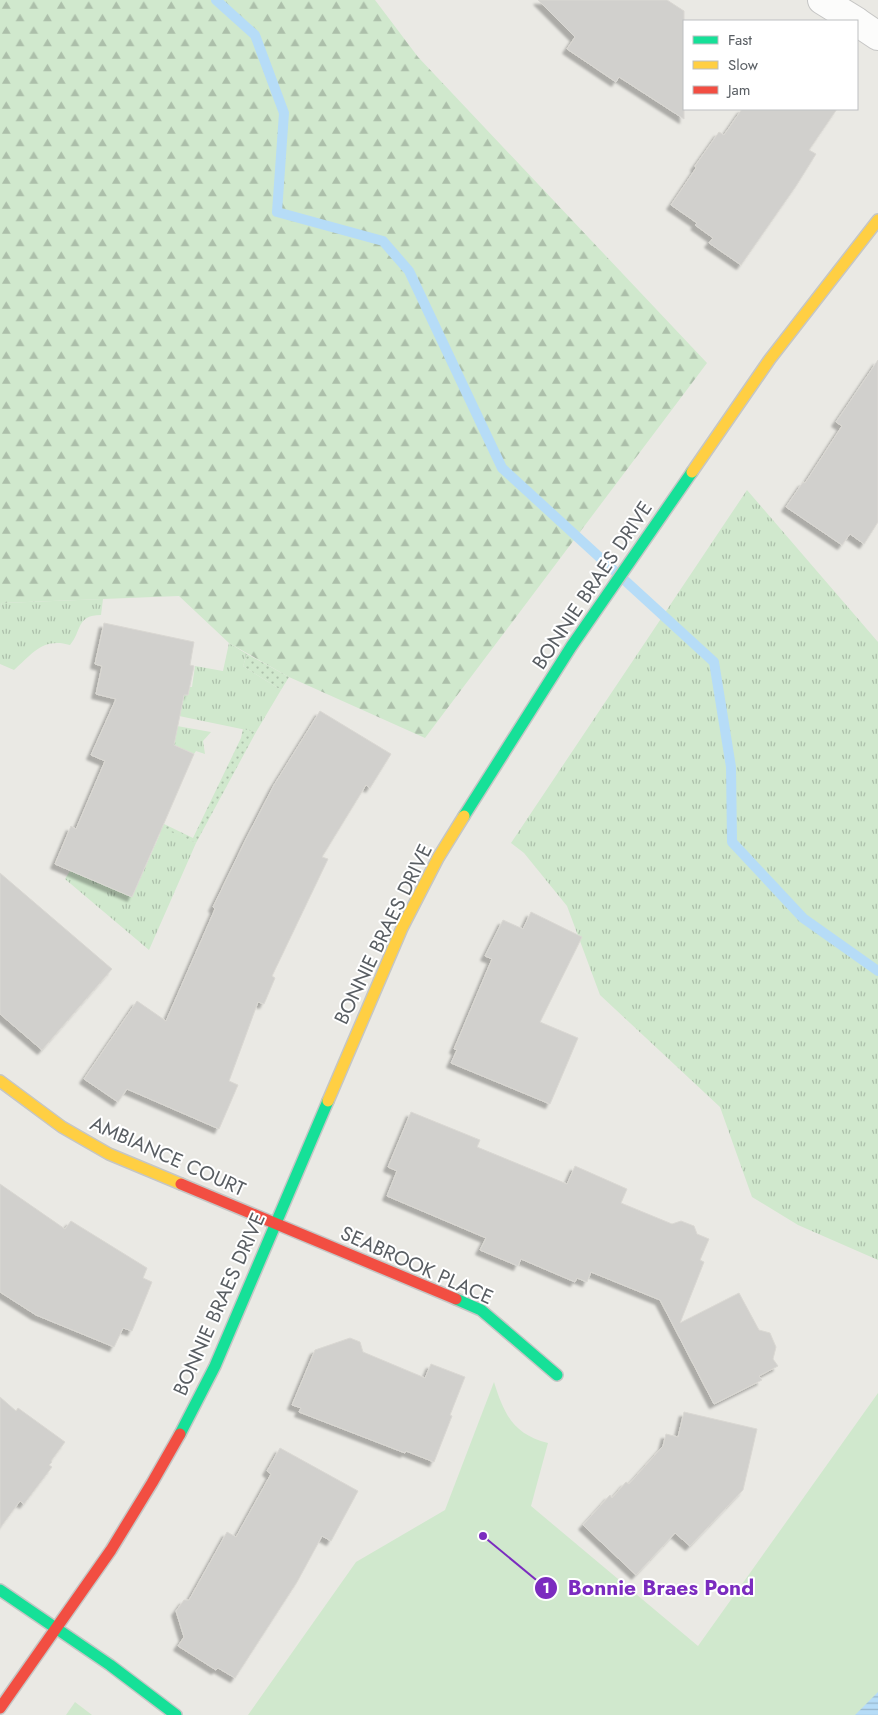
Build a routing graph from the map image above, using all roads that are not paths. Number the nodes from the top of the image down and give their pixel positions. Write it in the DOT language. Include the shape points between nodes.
graph roads {
  1 [pos="822,0"];
  2 [pos="853,20"];
  3 [pos="858,23"];
  4 [pos="878,36"];
  5 [pos="878,220"];
  6 [pos="0,1081"];
  7 [pos="276,1224"];
  8 [pos="557,1375"];
  9 [pos="0,1590"];
  10 [pos="57,1628"];
  11 [pos="0,1708"];
  12 [pos="176,1715"];
  1 -- 2 [label="street"];
  3 -- 4 [label="street"];
  5 -- 7 [label="street, BONNIE BRAES DRIVE" via="770,359 571,647 438,858 402,928"];
  6 -- 7 [label="street, AMBIANCE COURT" via="62,1127 109,1154"];
  7 -- 8 [label="street, SEABROOK PLACE" via="481,1310"];
  7 -- 10 [label="street, BONNIE BRAES DRIVE" via="215,1366 190,1415 111,1550"];
  9 -- 10 [label="street"];
  10 -- 11 [label="street, BONNIE BRAES DRIVE"];
  10 -- 12 [label="street"];
}
